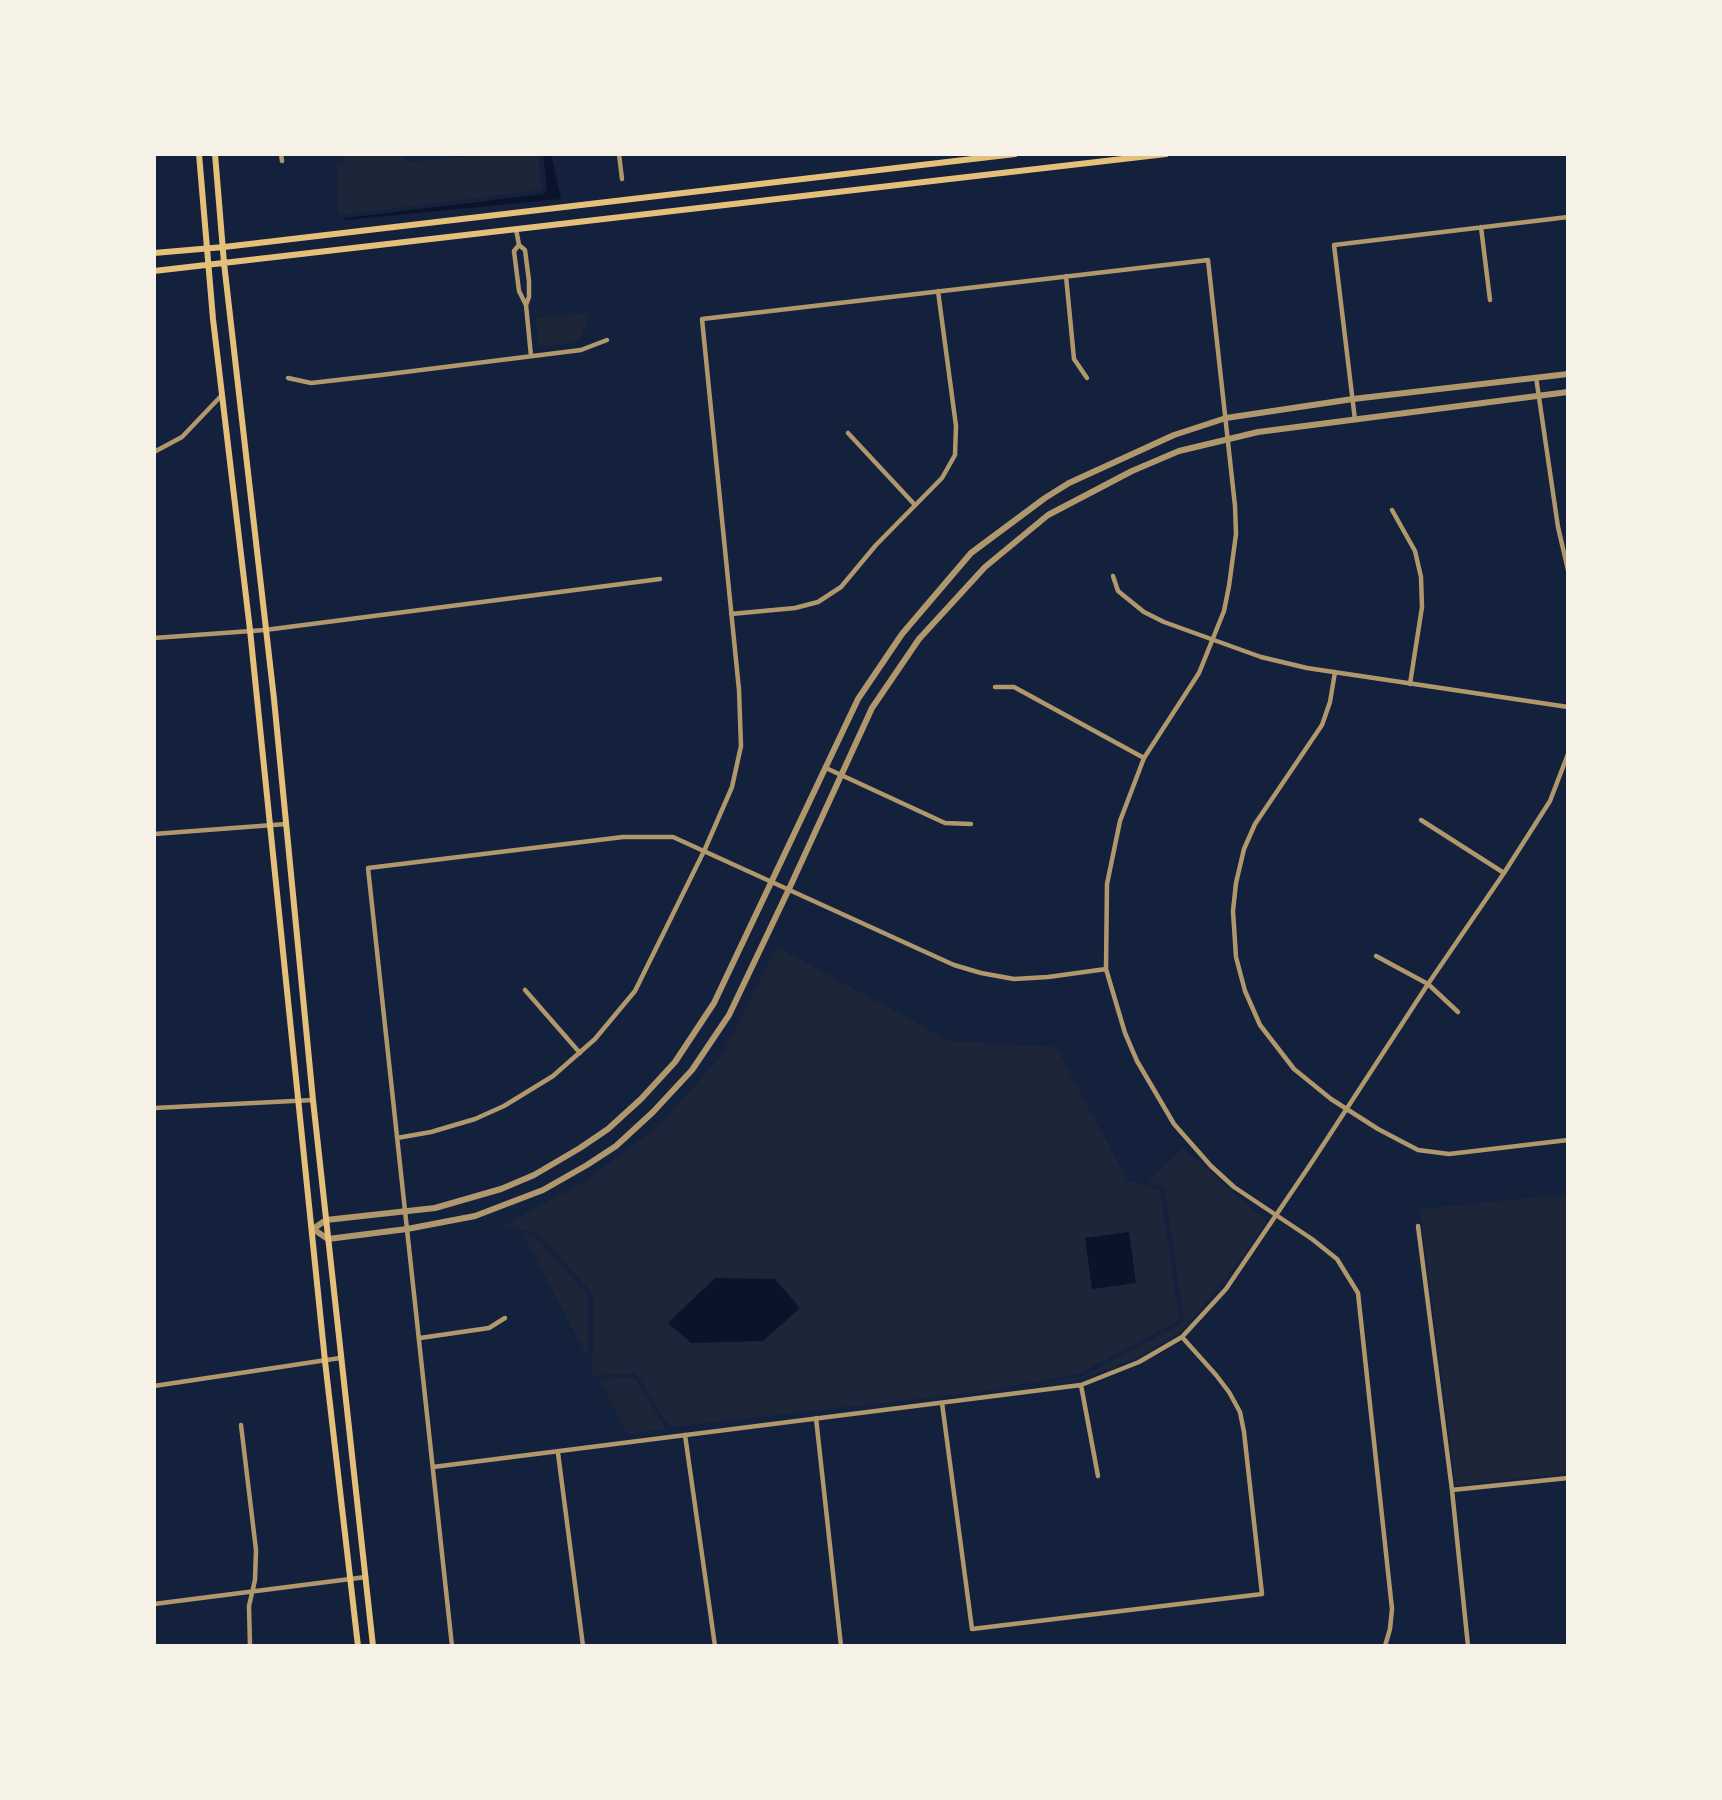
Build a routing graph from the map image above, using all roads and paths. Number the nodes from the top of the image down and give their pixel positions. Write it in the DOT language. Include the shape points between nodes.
graph roads {
  1 [pos="199,154"];
  2 [pos="215,154"];
  3 [pos="281,154"];
  4 [pos="619,154"];
  5 [pos="1015,154"];
  6 [pos="1166,154"];
  7 [pos="282,161"];
  8 [pos="622,179"];
  9 [pos="514,212"];
  10 [pos="1568,217"];
  11 [pos="1481,227"];
  12 [pos="516,229"];
  13 [pos="519,245"];
  14 [pos="224,247"];
  15 [pos="209,248"];
  16 [pos="154,253"];
  17 [pos="224,263"];
  18 [pos="208,264"];
  19 [pos="154,271"];
  20 [pos="1066,276"];
  21 [pos="529,281"];
  22 [pos="518,283"];
  23 [pos="938,291"];
  24 [pos="1490,300"];
  25 [pos="526,304"];
  26 [pos="607,340"];
  27 [pos="531,356"];
  28 [pos="1568,374"];
  29 [pos="1536,377"];
  30 [pos="288,378"];
  31 [pos="1087,378"];
  32 [pos="1568,392"];
  33 [pos="222,395"];
  34 [pos="1539,396"];
  35 [pos="1353,399"];
  36 [pos="1226,418"];
  37 [pos="1355,420"];
  38 [pos="848,433"];
  39 [pos="1229,439"];
  40 [pos="154,452"];
  41 [pos="915,505"];
  42 [pos="1392,510"];
  43 [pos="1568,570"];
  44 [pos="1113,576"];
  45 [pos="660,579"];
  46 [pos="731,614"];
  47 [pos="250,630"];
  48 [pos="265,630"];
  49 [pos="154,638"];
  50 [pos="1213,638"];
  51 [pos="1335,672"];
  52 [pos="1410,684"];
  53 [pos="995,687"];
  54 [pos="1568,707"];
  55 [pos="1568,754"];
  56 [pos="1144,758"];
  57 [pos="826,768"];
  58 [pos="841,775"];
  59 [pos="1421,820"];
  60 [pos="286,824"];
  61 [pos="971,824"];
  62 [pos="270,825"];
  63 [pos="154,834"];
  64 [pos="705,849"];
  65 [pos="1504,873"];
  66 [pos="772,881"];
  67 [pos="789,889"];
  68 [pos="1376,956"];
  69 [pos="1106,969"];
  70 [pos="1428,984"];
  71 [pos="525,990"];
  72 [pos="1458,1012"];
  73 [pos="580,1053"];
  74 [pos="298,1100"];
  75 [pos="313,1100"];
  76 [pos="154,1108"];
  77 [pos="1346,1110"];
  78 [pos="397,1138"];
  79 [pos="1568,1140"];
  80 [pos="404,1211"];
  81 [pos="1276,1216"];
  82 [pos="326,1220"];
  83 [pos="1418,1226"];
  84 [pos="313,1229"];
  85 [pos="407,1229"];
  86 [pos="328,1239"];
  87 [pos="505,1318"];
  88 [pos="1182,1337"];
  89 [pos="420,1338"];
  90 [pos="340,1358"];
  91 [pos="325,1361"];
  92 [pos="1081,1385"];
  93 [pos="154,1386"];
  94 [pos="942,1403"];
  95 [pos="816,1418"];
  96 [pos="240,1424"];
  97 [pos="685,1435"];
  98 [pos="558,1453"];
  99 [pos="433,1467"];
  100 [pos="1098,1476"];
  101 [pos="1568,1478"];
  102 [pos="1451,1490"];
  103 [pos="366,1577"];
  104 [pos="350,1578"];
  105 [pos="252,1592"];
  106 [pos="154,1604"];
  107 [pos="250,1646"];
  108 [pos="358,1646"];
  109 [pos="373,1646"];
  110 [pos="452,1646"];
  111 [pos="583,1646"];
  112 [pos="715,1646"];
  113 [pos="841,1646"];
  114 [pos="1385,1646"];
  115 [pos="1468,1646"];
  1 -- 15 [label="main road"];
  2 -- 14 [label="main road"];
  3 -- 7 [label="street"];
  4 -- 8 [label="street"];
  5 -- 9 [label="main road"];
  6 -- 12 [label="main road"];
  9 -- 12 [label="main road"];
  9 -- 14 [label="main road"];
  10 -- 11 [label="street"];
  11 -- 24 [label="street"];
  11 -- 35 [label="street" via="1334,245"];
  12 -- 13 [label="street"];
  12 -- 17 [label="main road"];
  13 -- 21 [label="street" via="525,250"];
  13 -- 22 [label="street" via="514,251"];
  14 -- 15 [label="main road"];
  14 -- 17 [label="main road"];
  15 -- 16 [label="main road"];
  15 -- 18 [label="main road"];
  17 -- 18 [label="main road"];
  17 -- 48 [label="main road"];
  18 -- 19 [label="main road"];
  18 -- 33 [label="main road"];
  20 -- 23 [label="street"];
  20 -- 31 [label="street" via="1074,359"];
  20 -- 36 [label="street" via="1208,260"];
  21 -- 22 [label="street"];
  21 -- 25 [label="street"];
  22 -- 25 [label="street"];
  23 -- 41 [label="street" via="956,426 955,456 942,478"];
  23 -- 46 [label="street" via="702,318"];
  25 -- 27 [label="street"];
  26 -- 27 [label="street" via="581,350"];
  27 -- 30 [label="street" via="311,383"];
  28 -- 29 [label="street"];
  29 -- 34 [label="street"];
  29 -- 35 [label="street"];
  32 -- 34 [label="street"];
  33 -- 40 [label="street" via="182,437"];
  33 -- 47 [label="main road"];
  34 -- 37 [label="street"];
  34 -- 43 [label="street"];
  35 -- 36 [label="street"];
  35 -- 37 [label="street"];
  36 -- 39 [label="street"];
  36 -- 57 [label="street" via="1174,435 1069,483 971,553 902,634 858,699"];
  37 -- 39 [label="street"];
  38 -- 41 [label="street"];
  39 -- 50 [label="street" via="1236,534 1224,611"];
  39 -- 58 [label="street" via="1167,456 1048,515 985,567 919,639 872,708"];
  41 -- 46 [label="street" via="841,587 818,602"];
  42 -- 52 [label="street" via="1415,551 1421,577 1422,607"];
  44 -- 50 [label="street" via="1118,591 1144,612"];
  45 -- 48 [label="street"];
  46 -- 64 [label="street" via="741,746 732,787"];
  47 -- 48 [label="street"];
  47 -- 49 [label="street"];
  47 -- 62 [label="main road"];
  48 -- 60 [label="main road"];
  50 -- 51 [label="street" via="1262,657"];
  50 -- 56 [label="street" via="1199,673"];
  51 -- 52 [label="street"];
  51 -- 77 [label="street" via="1322,725 1268,804 1244,849 1233,911 1236,957 1260,1025 1293,1069"];
  52 -- 54 [label="street"];
  53 -- 56 [label="street" via="1014,687"];
  55 -- 65 [label="street" via="1550,802"];
  56 -- 69 [label="street" via="1112,852"];
  57 -- 58 [label="street"];
  57 -- 66 [label="street"];
  58 -- 61 [label="street" via="946,823"];
  58 -- 67 [label="street"];
  59 -- 65 [label="street"];
  60 -- 62 [label="street"];
  60 -- 75 [label="main road"];
  62 -- 63 [label="street"];
  62 -- 74 [label="main road"];
  64 -- 66 [label="street"];
  64 -- 73 [label="street" via="635,991"];
  64 -- 78 [label="street" via="673,837 623,836 368,868"];
  65 -- 70 [label="street"];
  66 -- 67 [label="street"];
  66 -- 80 [label="street" via="714,1003 675,1062 642,1099 608,1129 534,1175 474,1198"];
  67 -- 69 [label="street" via="910,947 981,973 1014,979"];
  67 -- 85 [label="street" via="729,1015 692,1070 616,1146 543,1190 505,1206"];
  68 -- 70 [label="street"];
  69 -- 81 [label="street" via="1137,1061 1174,1124 1226,1180"];
  70 -- 72 [label="street"];
  70 -- 77 [label="street"];
  71 -- 73 [label="street"];
  73 -- 78 [label="street" via="504,1106 475,1119"];
  74 -- 75 [label="street"];
  74 -- 76 [label="street"];
  74 -- 84 [label="main road"];
  75 -- 82 [label="main road"];
  77 -- 79 [label="street" via="1418,1150 1449,1154"];
  77 -- 81 [label="street"];
  78 -- 80 [label="street"];
  80 -- 82 [label="street"];
  80 -- 85 [label="street"];
  81 -- 88 [label="street" via="1226,1289"];
  81 -- 114 [label="street" via="1338,1259 1358,1293 1392,1609"];
  82 -- 84 [label="street"];
  82 -- 86 [label="main road"];
  83 -- 102 [label="street"];
  84 -- 86 [label="street"];
  84 -- 91 [label="main road"];
  85 -- 86 [label="street"];
  85 -- 89 [label="street"];
  86 -- 90 [label="main road"];
  87 -- 89 [label="street" via="489,1328"];
  88 -- 92 [label="street" via="1139,1362"];
  88 -- 94 [label="street" via="1222,1383 1240,1412 1262,1594 972,1629"];
  89 -- 99 [label="street"];
  90 -- 91 [label="street"];
  90 -- 103 [label="main road"];
  91 -- 93 [label="street"];
  91 -- 104 [label="main road"];
  92 -- 94 [label="street"];
  92 -- 100 [label="street"];
  94 -- 95 [label="street"];
  95 -- 97 [label="street"];
  95 -- 113 [label="street"];
  96 -- 105 [label="street" via="256,1550"];
  97 -- 98 [label="street"];
  97 -- 112 [label="street"];
  98 -- 99 [label="street"];
  98 -- 111 [label="street"];
  99 -- 110 [label="street"];
  101 -- 102 [label="street"];
  102 -- 115 [label="street"];
  103 -- 104 [label="street"];
  103 -- 109 [label="main road"];
  104 -- 105 [label="street"];
  104 -- 108 [label="main road"];
  105 -- 106 [label="street"];
  105 -- 107 [label="street"];
}
